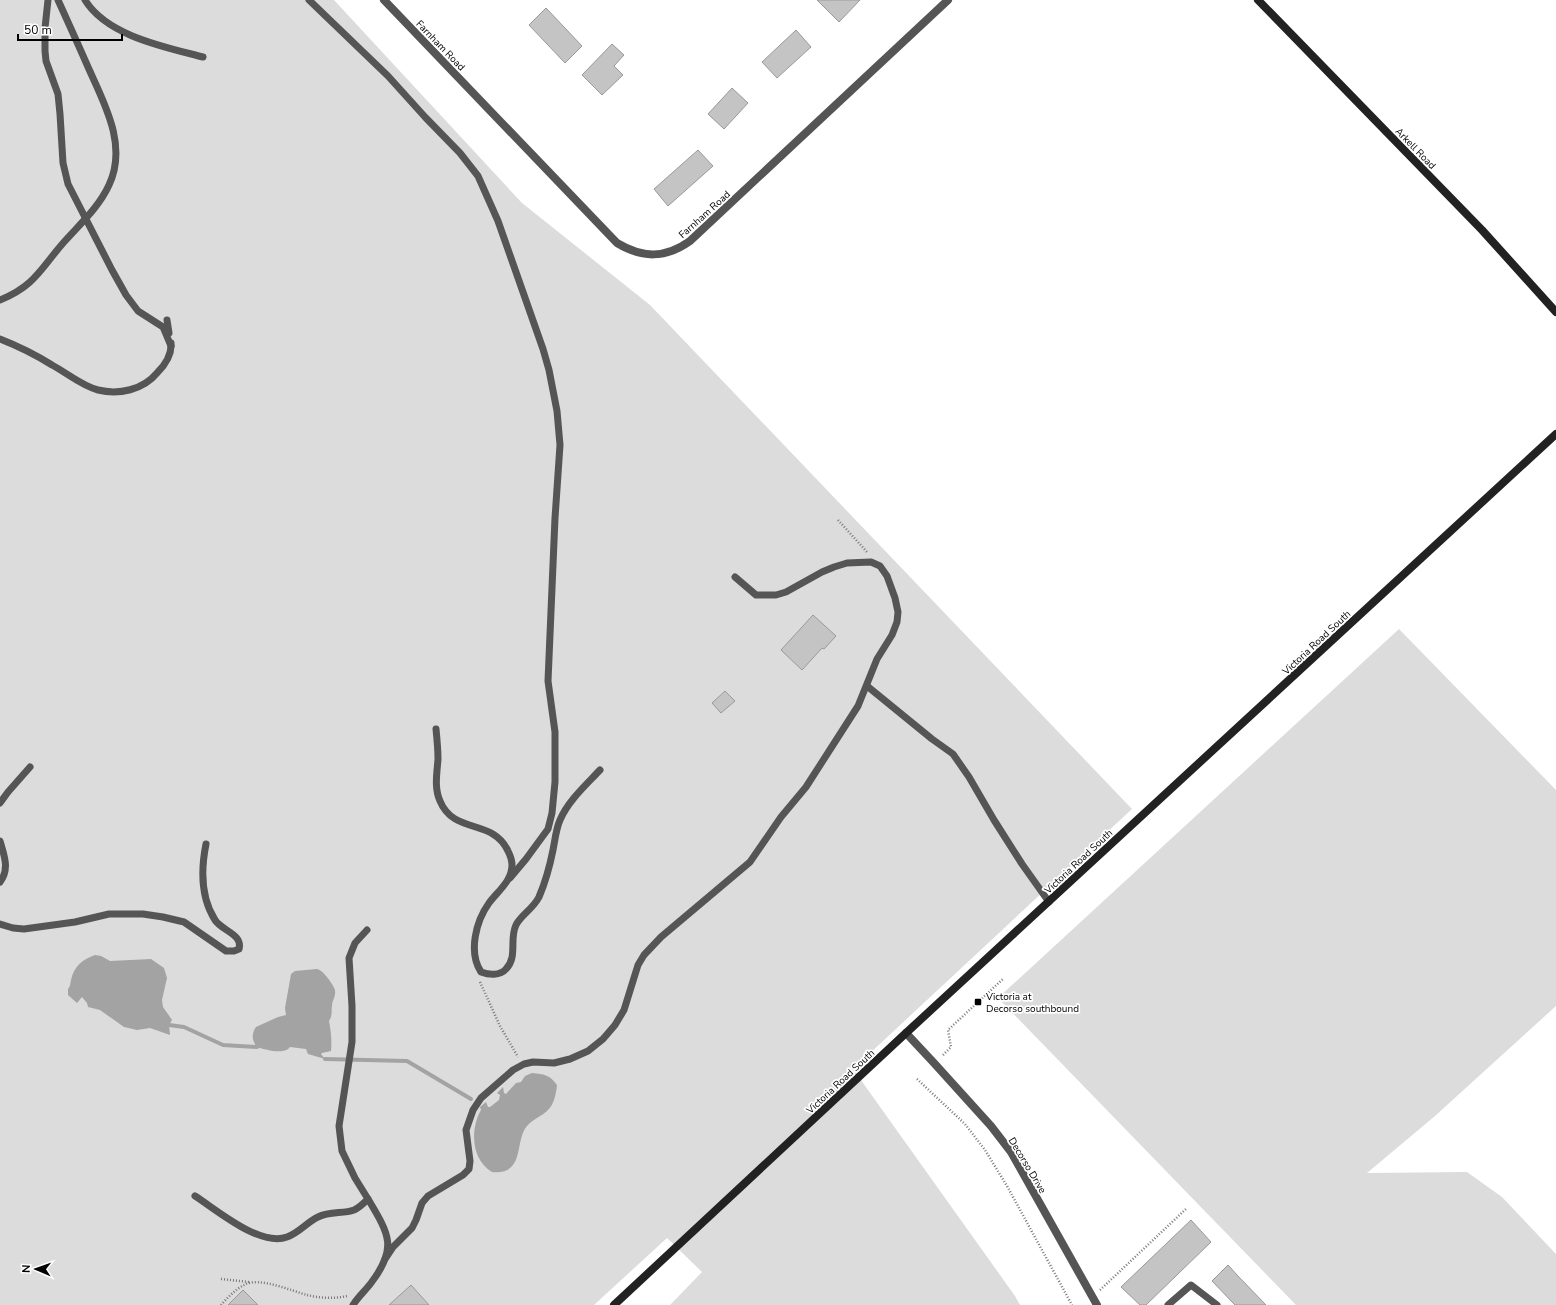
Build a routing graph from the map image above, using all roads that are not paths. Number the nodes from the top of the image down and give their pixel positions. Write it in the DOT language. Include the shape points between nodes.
graph roads {
  1 [pos="48,0"];
  2 [pos="58,0"];
  3 [pos="85,0"];
  4 [pos="309,0"];
  5 [pos="384,0"];
  6 [pos="948,0"];
  7 [pos="1258,0"];
  8 [pos="203,57"];
  9 [pos="86,218"];
  10 [pos="0,300"];
  11 [pos="1556,312"];
  12 [pos="167,320"];
  13 [pos="0,339"];
  14 [pos="171,346"];
  15 [pos="1556,434"];
  16 [pos="735,577"];
  17 [pos="867,686"];
  18 [pos="436,729"];
  19 [pos="30,767"];
  20 [pos="600,770"];
  21 [pos="0,803"];
  22 [pos="0,841"];
  23 [pos="206,844"];
  24 [pos="510,878"];
  25 [pos="0,882"];
  26 [pos="1049,902"];
  27 [pos="0,924"];
  28 [pos="367,930"];
  29 [pos="906,1034"];
  30 [pos="195,1196"];
  31 [pos="368,1199"];
  32 [pos="385,1259"];
  33 [pos="353,1305"];
  34 [pos="614,1305"];
  35 [pos="1097,1305"];
  36 [pos="1168,1305"];
  37 [pos="1217,1305"];
  1 -- 9 [label="lane" via="44,51 59,103 63,163 68,184"];
  2 -- 9 [label="lane" via="111,117 114,130 116,157 110,184"];
  3 -- 8 [label="lane" via="98,15 135,38"];
  4 -- 24 [label="lane" via="388,76 460,153 478,176 498,221 549,370 560,445 548,680 555,732 555,782 548,829"];
  5 -- 6 [label="street, Farnham Road" via="617,243 628,250 654,255 678,250 690,242"];
  7 -- 11 [label="main road, Arkell Road" via="1482,230"];
  9 -- 10 [label="lane" via="29,284"];
  9 -- 14 [label="lane" via="126,295 138,311 163,327"];
  12 -- 14 [label="lane"];
  13 -- 14 [label="lane" via="45,361 83,384 98,390 121,392 152,379 170,355"];
  15 -- 26 [label="main road, Victoria Road South"];
  16 -- 17 [label="lane" via="756,595 776,595 822,572 847,563 871,562 880,566 891,585 898,622 877,659"];
  17 -- 26 [label="lane" via="953,754"];
  17 -- 32 [label="lane" via="858,706 806,787 750,862 661,937 644,955 638,965 624,1010 603,1039 588,1051 570,1060 522,1065 512,1070 481,1098 473,1110 466,1130 470,1161 468,1169 463,1175 428,1196 422,1203 412,1228"];
  18 -- 24 [label="lane" via="436,776 440,802 452,817 460,822 494,833 501,840 511,858"];
  19 -- 21 [label="lane"];
  20 -- 24 [label="lane" via="560,819 539,896 519,920 514,931 510,964 505,971 496,974 480,972 475,959 474,944 482,914"];
  22 -- 25 [label="lane" via="7,868"];
  23 -- 27 [label="lane" via="202,870 206,899 218,925 238,939 239,949 234,951 226,951 184,922 143,914 109,914 24,929"];
  26 -- 29 [label="main road, Victoria Road South"];
  28 -- 31 [label="lane" via="355,943 349,958 352,1042 340,1114 339,1138 348,1166"];
  29 -- 34 [label="main road, Victoria Road South"];
  29 -- 35 [label="street, Decorso Drive" via="991,1126 1011,1152"];
  30 -- 31 [label="lane" via="244,1229 267,1239 287,1238 325,1214 353,1210"];
  31 -- 32 [label="lane" via="380,1218 389,1240"];
  32 -- 33 [label="lane"];
  36 -- 37 [label="lane" via="1191,1285"];
}
